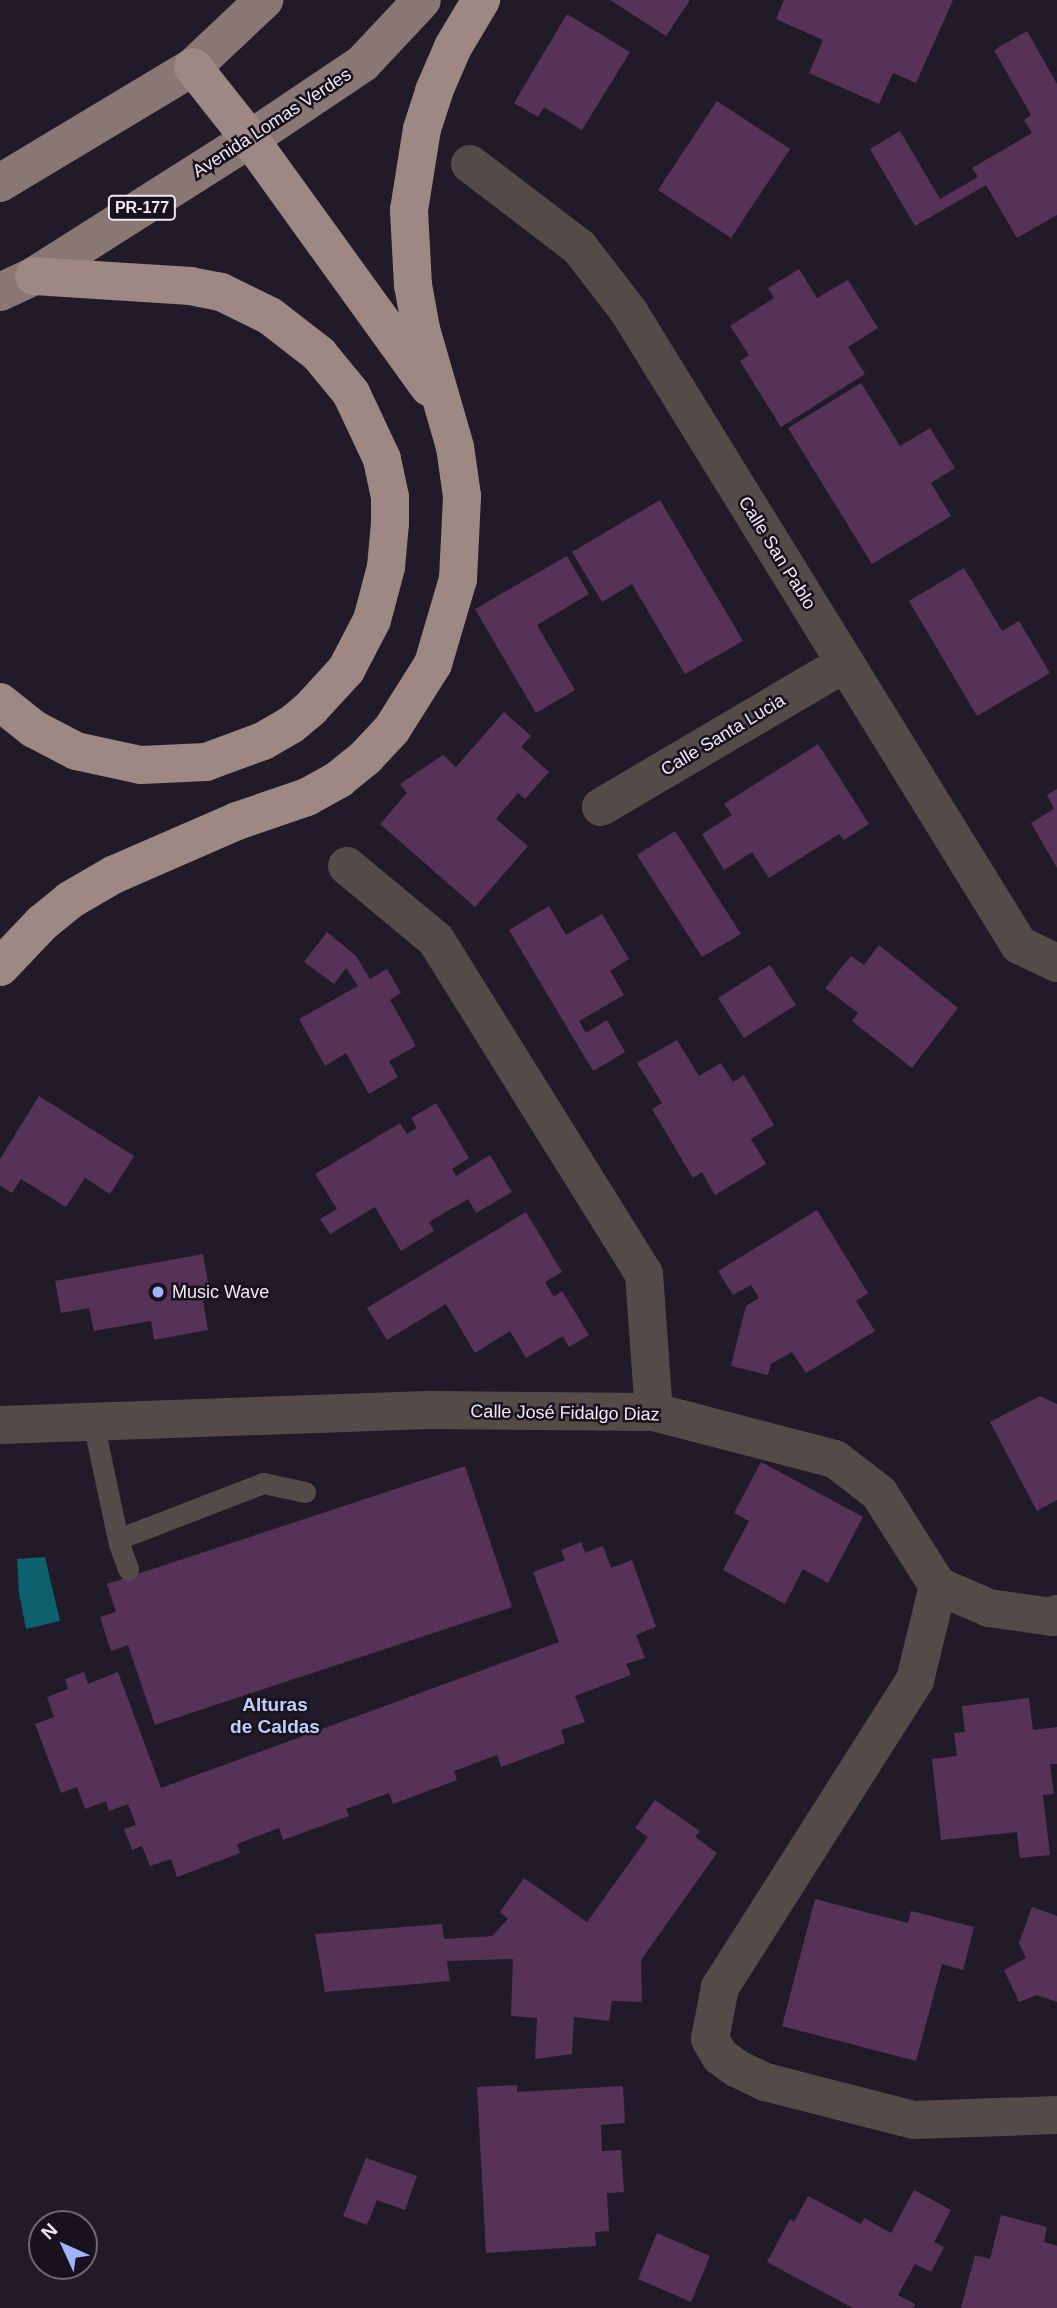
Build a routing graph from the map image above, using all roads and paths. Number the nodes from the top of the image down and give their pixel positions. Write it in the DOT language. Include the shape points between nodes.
graph roads {
  1 [pos="264,0"];
  2 [pos="422,0"];
  3 [pos="481,0"];
  4 [pos="193,67"];
  5 [pos="250,139"];
  6 [pos="470,164"];
  7 [pos="8,179"];
  8 [pos="34,276"];
  9 [pos="0,292"];
  10 [pos="443,401"];
  11 [pos="845,663"];
  12 [pos="0,702"];
  13 [pos="601,807"];
  14 [pos="347,866"];
  15 [pos="1057,964"];
  16 [pos="0,967"];
  17 [pos="654,1412"];
  18 [pos="93,1422"];
  19 [pos="0,1425"];
  20 [pos="305,1492"];
  21 [pos="118,1539"];
  22 [pos="128,1569"];
  23 [pos="938,1586"];
  24 [pos="1057,1614"];
  25 [pos="1057,2115"];
  1 -- 4 [label="main road"];
  2 -- 5 [label="main road, Avenida Lomas Verdes / PR-177" via="363,63"];
  3 -- 10 [label="highway" via="434,91 422,129 409,211 415,296"];
  4 -- 5 [label="highway"];
  4 -- 7 [label="main road"];
  5 -- 8 [label="main road, Avenida Lomas Verdes / PR-177"];
  5 -- 10 [label="highway" via="422,380"];
  6 -- 11 [label="street, Calle San Pablo" via="579,247 629,312"];
  8 -- 9 [label="main road, Avenida Lomas Verdes / PR-177"];
  8 -- 12 [label="highway" via="191,286 221,292 270,316 319,354 351,393 382,458 390,523 376,607 346,670 301,716 263,741 206,762 141,765 57,742"];
  10 -- 16 [label="highway" via="462,496 458,579 433,664 392,729 339,779 307,797 183,843 70,900"];
  11 -- 13 [label="street, Calle Santa Lucia"];
  11 -- 15 [label="street, Calle San Pablo" via="1019,945"];
  14 -- 17 [label="street" via="436,940 644,1274"];
  17 -- 18 [label="street, Calle José Fidalgo Diaz" via="429,1410"];
  17 -- 23 [label="street, Calle José Fidalgo Diaz" via="835,1459 879,1493"];
  18 -- 19 [label="street, Calle José Fidalgo Diaz"];
  18 -- 21 [label="lane"];
  20 -- 21 [label="lane" via="263,1483"];
  21 -- 22 [label="lane"];
  23 -- 24 [label="street" via="989,1608"];
  23 -- 25 [label="street" via="915,1680 720,1987 709,2039 720,2056 765,2082 914,2120"];
}
